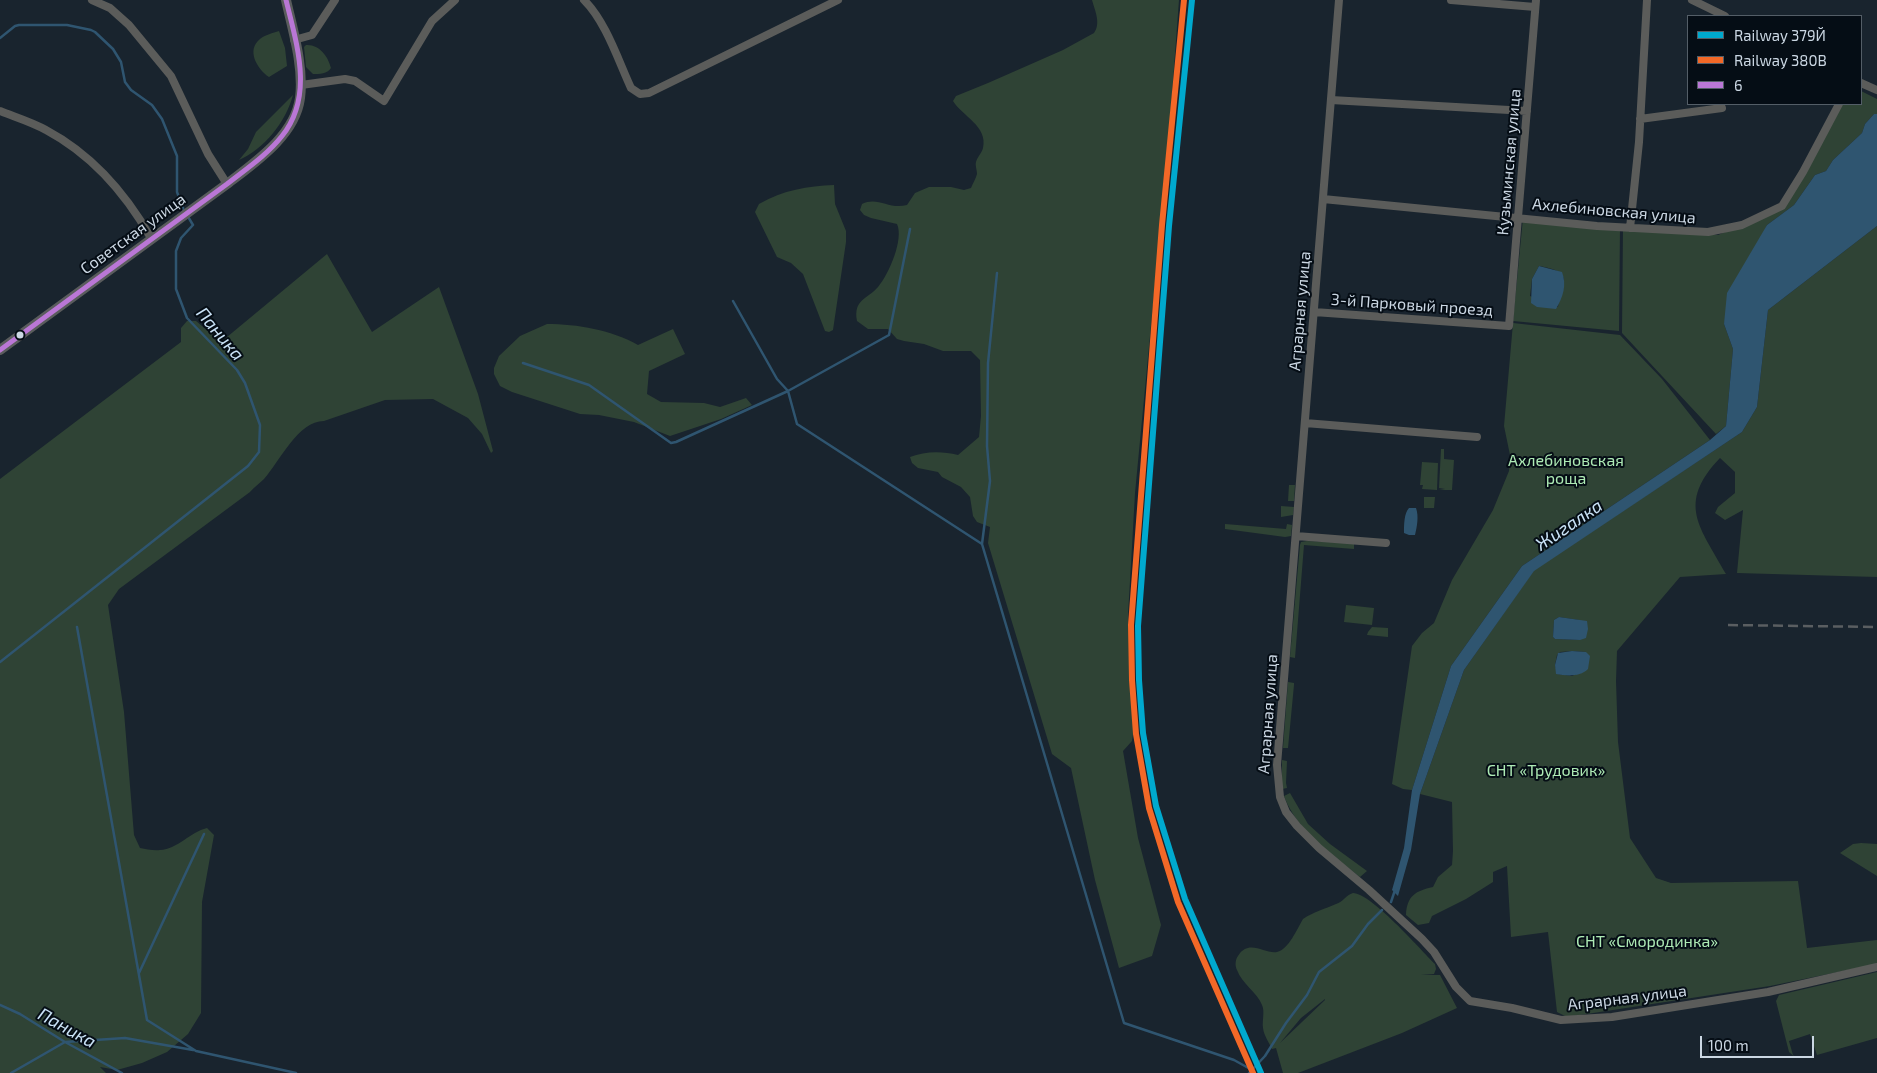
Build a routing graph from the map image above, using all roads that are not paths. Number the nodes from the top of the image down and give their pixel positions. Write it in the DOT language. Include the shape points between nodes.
graph roads {
  1 [pos="92,0"];
  2 [pos="286,0"];
  3 [pos="335,0"];
  4 [pos="455,0"];
  5 [pos="584,0"];
  6 [pos="838,0"];
  7 [pos="1339,0"];
  8 [pos="1451,0"];
  9 [pos="1647,0"];
  10 [pos="1692,0"];
  11 [pos="1535,4"];
  12 [pos="1723,15"];
  13 [pos="294,40"];
  14 [pos="1862,83"];
  15 [pos="301,85"];
  16 [pos="1877,90"];
  17 [pos="1330,100"];
  18 [pos="1838,105"];
  19 [pos="1722,108"];
  20 [pos="0,111"];
  21 [pos="1527,111"];
  22 [pos="1640,119"];
  23 [pos="227,184"];
  24 [pos="1323,199"];
  25 [pos="1519,217"];
  26 [pos="1630,228"];
  27 [pos="152,238"];
  28 [pos="1314,312"];
  29 [pos="1509,326"];
  30 [pos="0,350"];
  31 [pos="1305,423"];
  32 [pos="1477,437"];
  33 [pos="1296,536"];
  34 [pos="1386,543"];
  35 [pos="1877,967"];
  1 -- 23 [label="street" via="110,8 129,24 171,76 208,154"];
  2 -- 13 [label="main road, Советская улица"];
  3 -- 13 [label="street" via="312,35"];
  4 -- 15 [label="street" via="432,21 384,101 355,81 345,79"];
  5 -- 6 [label="street" via="595,11 631,88 640,94 649,93"];
  7 -- 17 [label="street, Аграрная улица"];
  8 -- 11 [label="street"];
  9 -- 22 [label="street"];
  10 -- 12 [label="street"];
  11 -- 21 [label="street, Кузьминская улица"];
  13 -- 15 [label="main road, Советская улица"];
  14 -- 16 [label="street"];
  15 -- 23 [label="main road, Советская улица" via="296,112 280,138"];
  17 -- 21 [label="street"];
  17 -- 24 [label="street, Аграрная улица"];
  18 -- 26 [label="street, Ахлебиновская улица" via="1782,206 1742,225 1708,232"];
  19 -- 22 [label="street"];
  20 -- 27 [label="street" via="44,128 66,141 120,191"];
  21 -- 25 [label="street, Кузьминская улица"];
  22 -- 26 [label="street"];
  23 -- 27 [label="main road, Советская улица"];
  24 -- 25 [label="street, Ахлебиновская улица"];
  24 -- 28 [label="street, Аграрная улица"];
  25 -- 26 [label="street, Ахлебиновская улица"];
  25 -- 29 [label="street, Кузьминская улица"];
  27 -- 30 [label="main road, Советская улица"];
  28 -- 29 [label="street, 3-й Парковый проезд"];
  28 -- 31 [label="street, Аграрная улица"];
  31 -- 32 [label="street"];
  31 -- 33 [label="street, Аграрная улица"];
  33 -- 34 [label="street"];
  33 -- 35 [label="street, Аграрная улица" via="1277,765 1280,798 1297,826 1434,952 1456,987 1470,1001 1562,1020 1612,1017 1768,992"];
}
